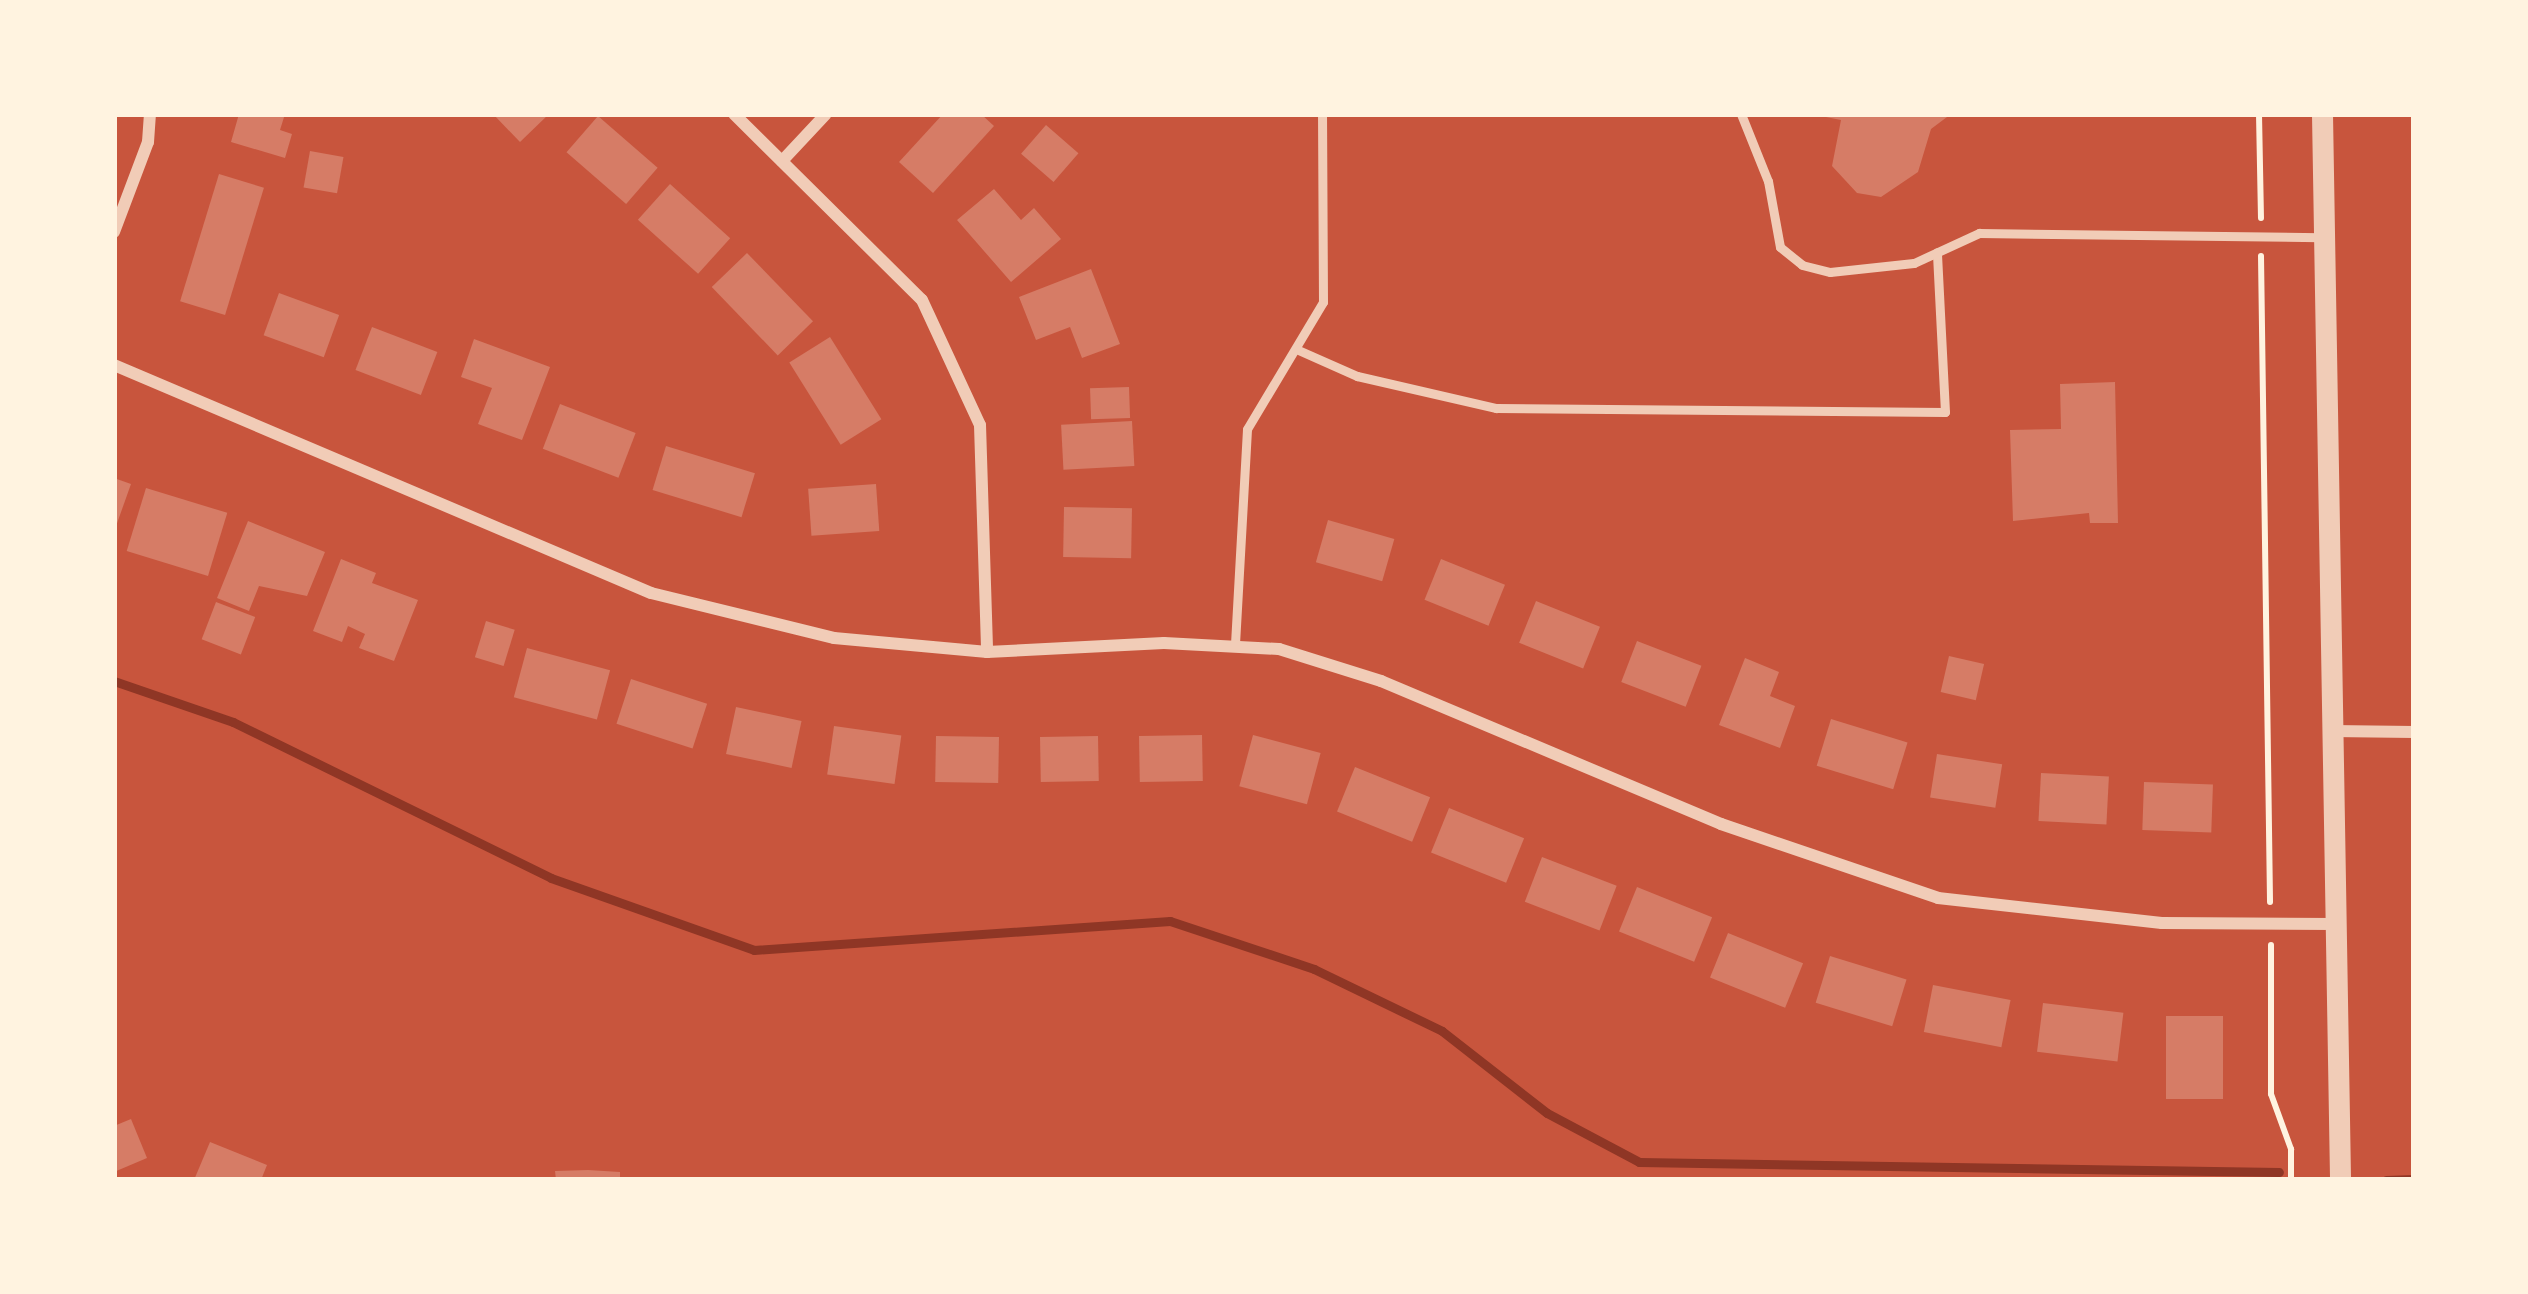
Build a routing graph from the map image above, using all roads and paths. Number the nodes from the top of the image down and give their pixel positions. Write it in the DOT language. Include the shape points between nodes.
graph roads {
  1 [pos="150,114"];
  2 [pos="734,114"];
  3 [pos="826,114"];
  4 [pos="1322,114"];
  5 [pos="1741,114"];
  6 [pos="2259,114"];
  7 [pos="2322,114"];
  8 [pos="782,161"];
  9 [pos="114,232"];
  10 [pos="2324,237"];
  11 [pos="2261,238"];
  12 [pos="1937,252"];
  13 [pos="1296,350"];
  14 [pos="114,365"];
  15 [pos="1234,644"];
  16 [pos="987,652"];
  17 [pos="2332,730"];
  18 [pos="2414,732"];
  19 [pos="2334,924"];
  20 [pos="2270,925"];
  21 [pos="2291,1180"];
  22 [pos="2340,1180"];
  1 -- 9 [label="street" via="148,142"];
  2 -- 8 [label="street"];
  3 -- 8 [label="street"];
  4 -- 13 [label="lane" via="1328,267 1323,302"];
  5 -- 12 [label="lane" via="1768,181 1772,232 1802,266 1830,272 1914,263"];
  6 -- 11 [label="path"];
  7 -- 10 [label="street"];
  8 -- 16 [label="street" via="922,300 980,425"];
  10 -- 11 [label="lane"];
  10 -- 17 [label="street"];
  11 -- 12 [label="lane" via="1979,233"];
  11 -- 20 [label="path"];
  12 -- 13 [label="lane" via="1945,412 1496,408 1357,376"];
  13 -- 15 [label="lane" via="1247,429"];
  14 -- 16 [label="street" via="651,592 834,638"];
  15 -- 16 [label="street"];
  15 -- 20 [label="street" via="1330,662 1721,824 1938,898 2091,918"];
  17 -- 18 [label="street"];
  17 -- 19 [label="street"];
  19 -- 20 [label="street"];
  19 -- 22 [label="street"];
  20 -- 21 [label="path" via="2271,1094 2291,1149"];
}
